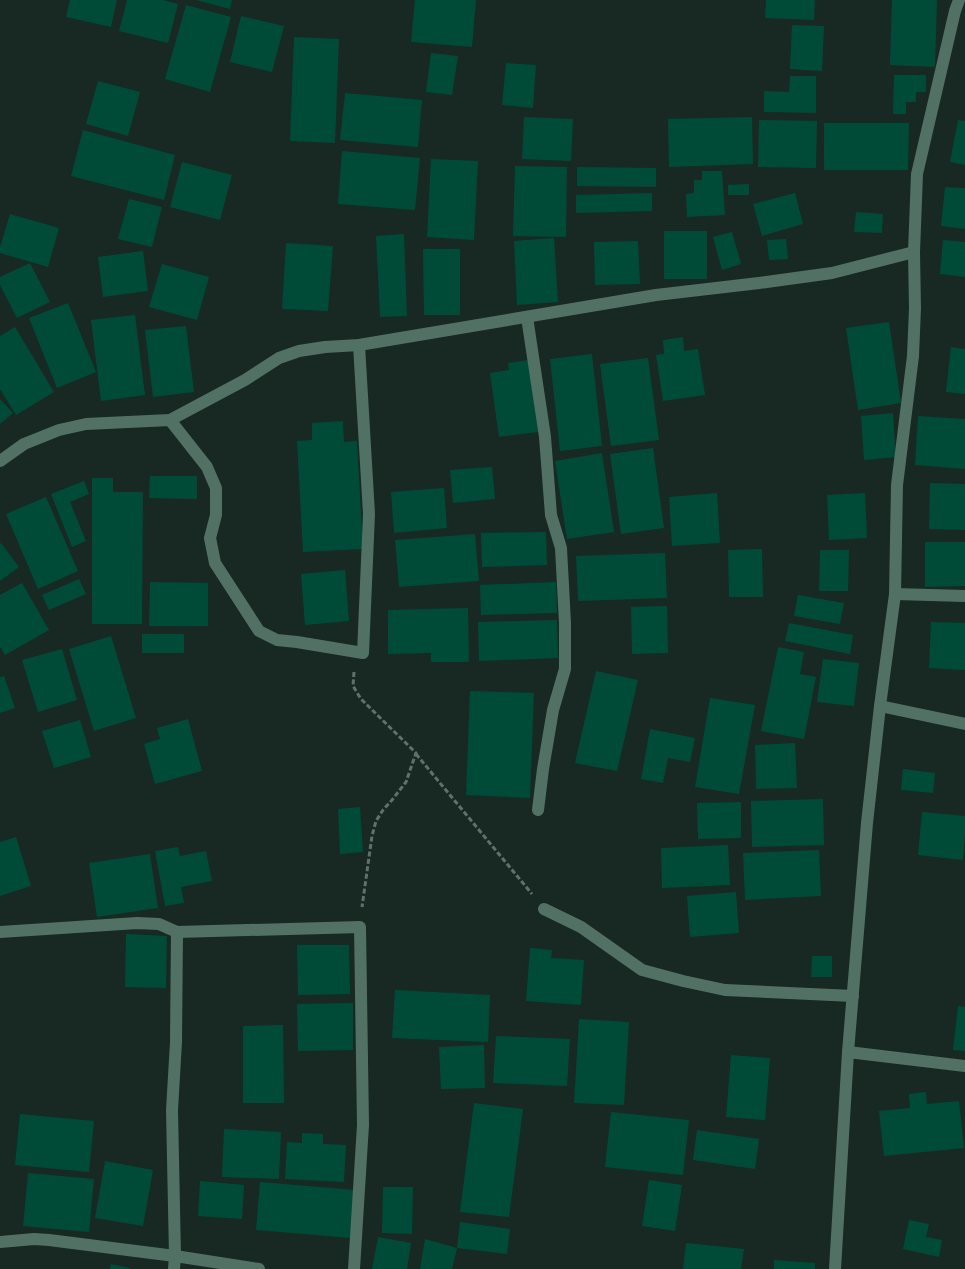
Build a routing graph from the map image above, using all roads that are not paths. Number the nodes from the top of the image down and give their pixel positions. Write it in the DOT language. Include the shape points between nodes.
graph roads {
  1 [pos="958,0"];
  2 [pos="914,252"];
  3 [pos="527,317"];
  4 [pos="359,346"];
  5 [pos="170,420"];
  6 [pos="0,461"];
  7 [pos="895,594"];
  8 [pos="965,596"];
  9 [pos="880,706"];
  10 [pos="965,724"];
  11 [pos="538,810"];
  12 [pos="544,909"];
  13 [pos="0,932"];
  14 [pos="176,932"];
  15 [pos="853,996"];
  16 [pos="848,1052"];
  17 [pos="965,1066"];
  18 [pos="0,1242"];
  19 [pos="175,1263"];
  20 [pos="258,1269"];
  21 [pos="354,1269"];
  22 [pos="835,1269"];
  1 -- 2 [label="street" via="917,174"];
  2 -- 3 [label="street" via="832,273 656,295"];
  2 -- 7 [label="street" via="913,356 897,485"];
  3 -- 4 [label="street"];
  3 -- 11 [label="street" via="545,437 551,515 561,548 565,622 565,669 553,710"];
  4 -- 5 [label="street" via="325,347 279,358"];
  4 -- 5 [label="street" via="369,514 363,653 277,640 259,630 215,563 210,538 216,515 216,488 207,466"];
  5 -- 6 [label="street" via="86,424 59,430 24,444"];
  7 -- 8 [label="street"];
  7 -- 9 [label="street"];
  9 -- 10 [label="street"];
  9 -- 15 [label="street"];
  12 -- 15 [label="street" via="581,928 642,970 725,990"];
  13 -- 14 [label="street" via="137,923 159,924"];
  14 -- 19 [label="street" via="172,1110"];
  14 -- 21 [label="street" via="360,927 363,1125"];
  15 -- 16 [label="street"];
  16 -- 17 [label="street"];
  16 -- 22 [label="street"];
  18 -- 19 [label="street" via="34,1239"];
  19 -- 20 [label="street"];
}
